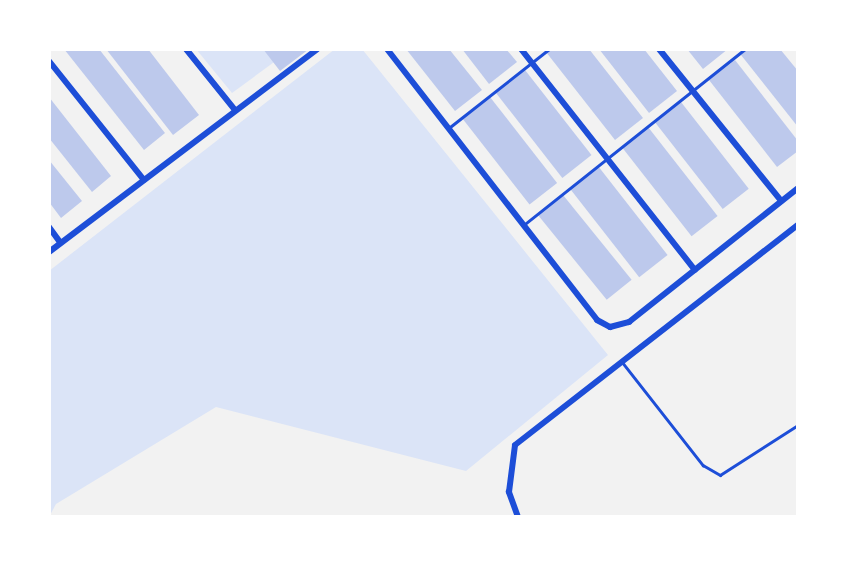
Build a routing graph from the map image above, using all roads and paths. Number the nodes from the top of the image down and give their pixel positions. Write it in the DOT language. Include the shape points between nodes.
graph roads {
  1 [pos="186,49"];
  2 [pos="317,49"];
  3 [pos="387,49"];
  4 [pos="521,49"];
  5 [pos="549,49"];
  6 [pos="659,49"];
  7 [pos="746,49"];
  8 [pos="49,61"];
  9 [pos="532,63"];
  10 [pos="692,91"];
  11 [pos="235,110"];
  12 [pos="448,129"];
  13 [pos="607,159"];
  14 [pos="144,180"];
  15 [pos="798,188"];
  16 [pos="781,201"];
  17 [pos="798,225"];
  18 [pos="523,226"];
  19 [pos="49,227"];
  20 [pos="61,242"];
  21 [pos="49,252"];
  22 [pos="695,270"];
  23 [pos="621,361"];
  24 [pos="798,425"];
  25 [pos="518,517"];
  1 -- 11 [label="street"];
  2 -- 11 [label="street"];
  3 -- 12 [label="street"];
  4 -- 9 [label="street"];
  5 -- 9 [label="lane"];
  6 -- 10 [label="street"];
  7 -- 10 [label="lane"];
  8 -- 14 [label="street"];
  9 -- 12 [label="lane"];
  9 -- 13 [label="street"];
  10 -- 13 [label="lane"];
  10 -- 16 [label="street"];
  11 -- 14 [label="street"];
  12 -- 18 [label="street"];
  13 -- 18 [label="lane"];
  13 -- 22 [label="street"];
  14 -- 20 [label="street"];
  15 -- 16 [label="street"];
  16 -- 22 [label="street"];
  17 -- 23 [label="street"];
  18 -- 22 [label="street" via="597,320 619,327"];
  19 -- 20 [label="street"];
  20 -- 21 [label="street"];
  23 -- 24 [label="lane" via="703,465 720,475"];
  23 -- 25 [label="street" via="515,445 509,492"];
}
